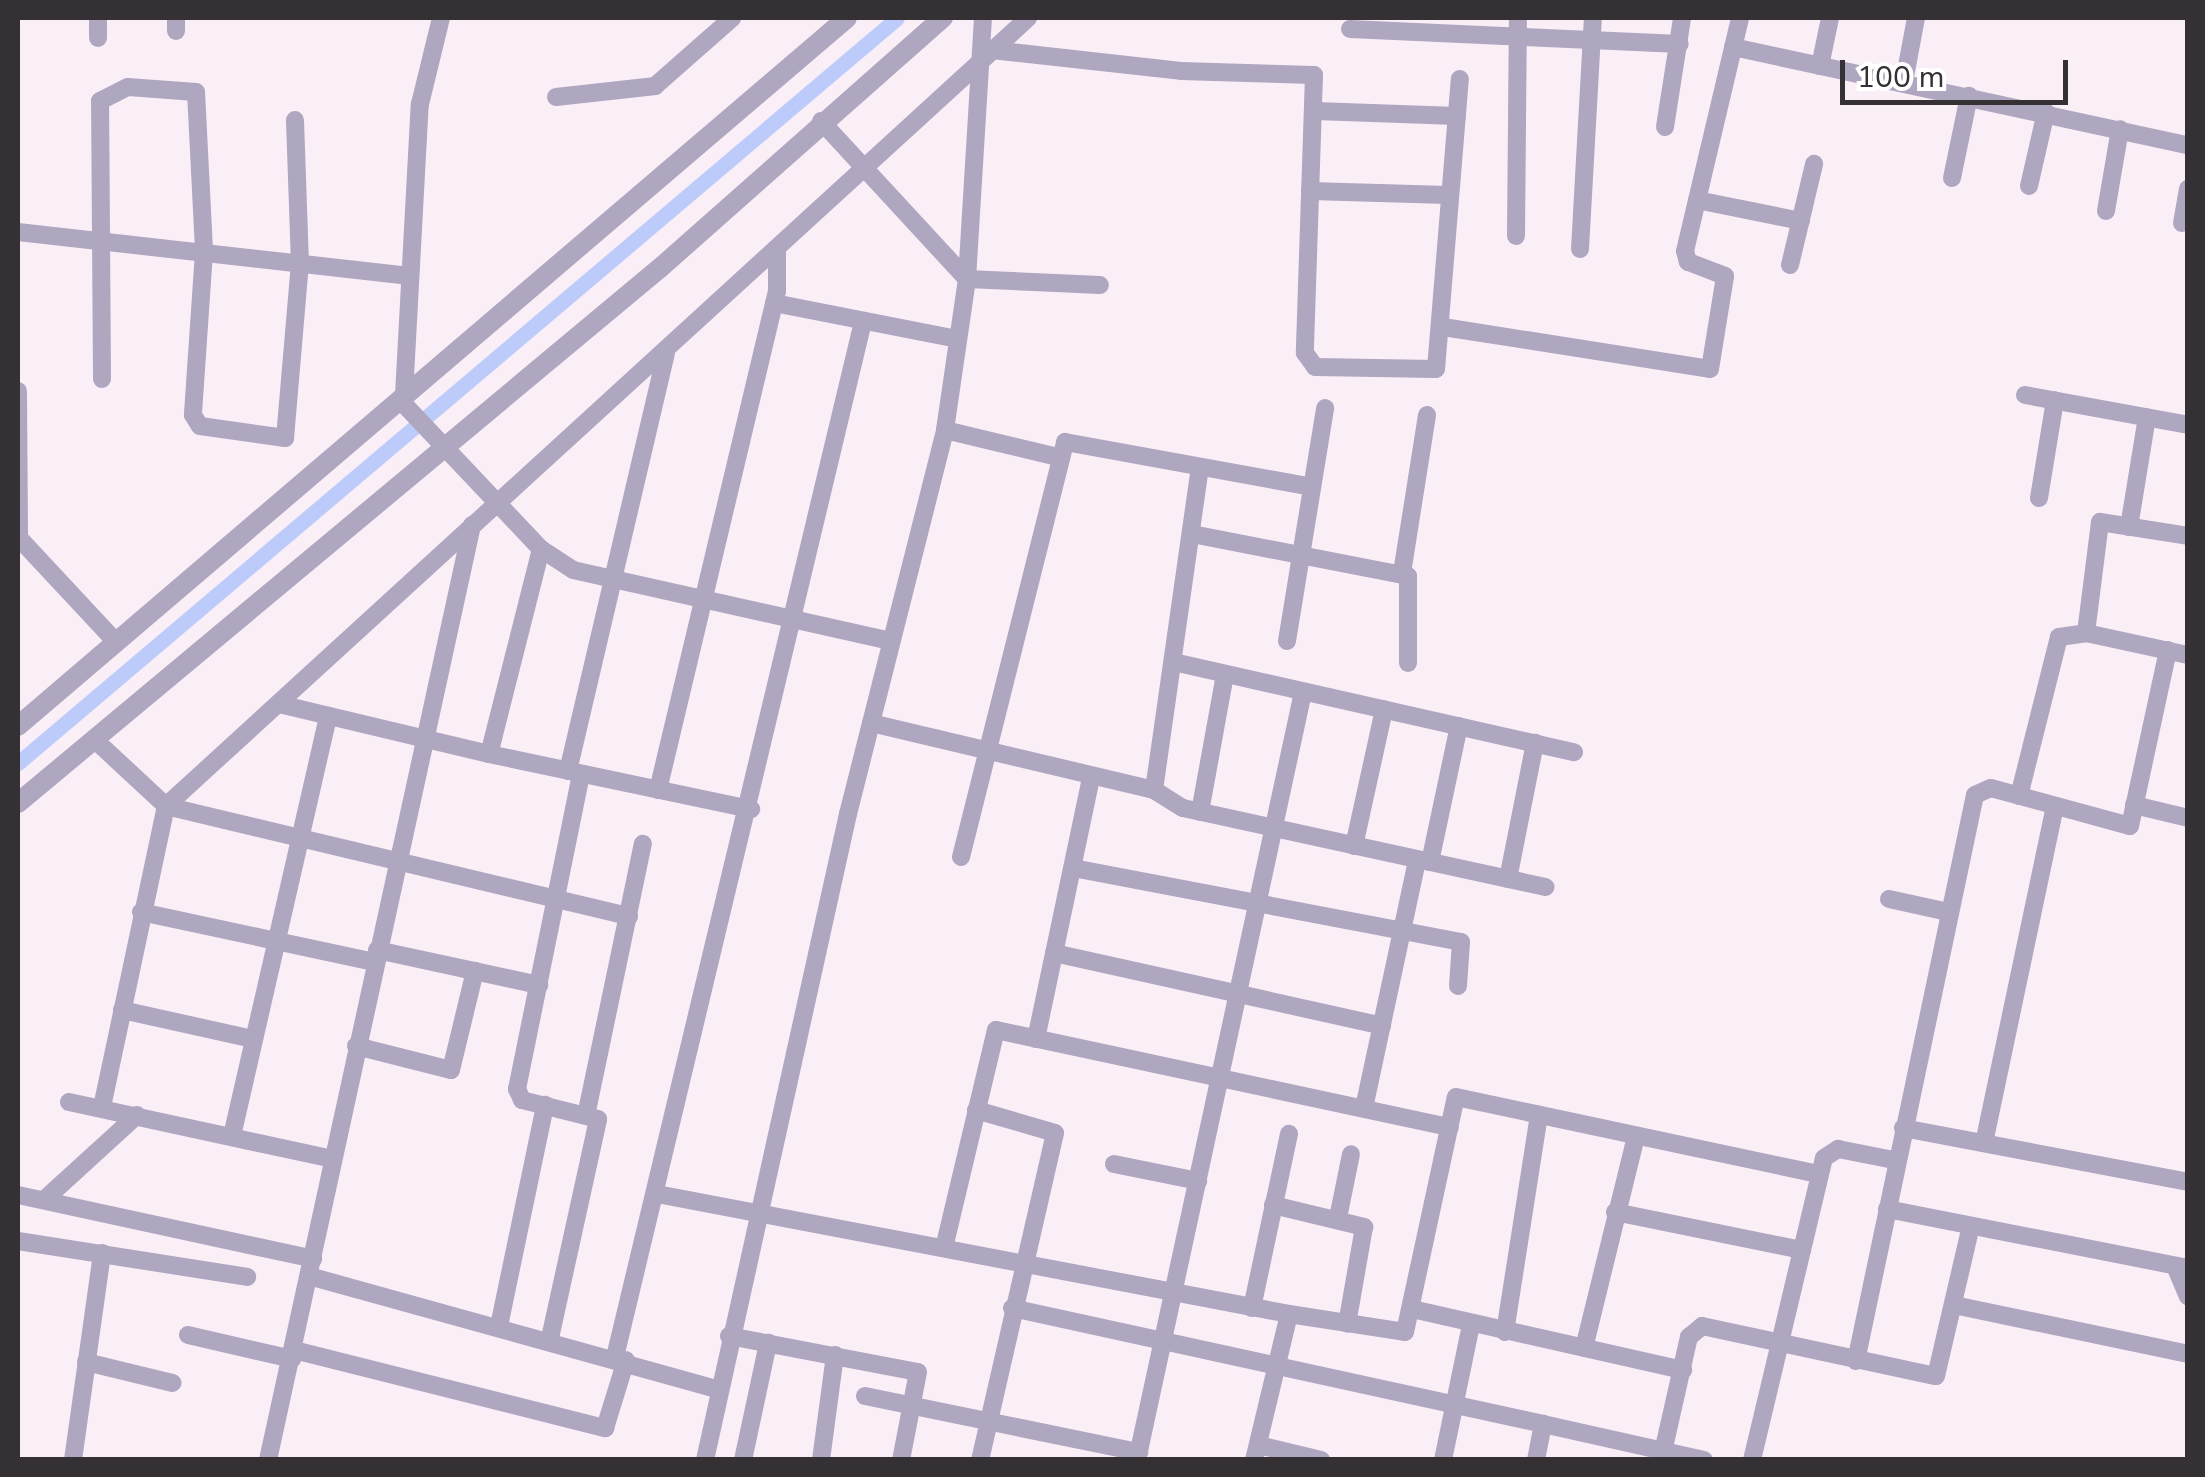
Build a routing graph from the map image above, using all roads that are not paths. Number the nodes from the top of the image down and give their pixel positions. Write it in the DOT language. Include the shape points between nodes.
graph roads {
  1 [pos="98,18"];
  2 [pos="441,18"];
  3 [pos="732,18"];
  4 [pos="846,18"];
  5 [pos="943,18"];
  6 [pos="983,18"];
  7 [pos="1028,18"];
  8 [pos="1682,18"];
  9 [pos="1740,18"];
  10 [pos="1830,18"];
  11 [pos="1916,18"];
  12 [pos="1371,23"];
  13 [pos="1443,24"];
  14 [pos="1518,24"];
  15 [pos="1592,27"];
  16 [pos="1350,29"];
  17 [pos="98,38"];
  18 [pos="1680,44"];
  19 [pos="1733,46"];
  20 [pos="987,55"];
  21 [pos="1820,66"];
  22 [pos="1460,79"];
  23 [pos="1904,82"];
  24 [pos="1968,96"];
  25 [pos="556,97"];
  26 [pos="1315,111"];
  27 [pos="2046,112"];
  28 [pos="1457,116"];
  29 [pos="295,120"];
  30 [pos="822,122"];
  31 [pos="1666,127"];
  32 [pos="2120,129"];
  33 [pos="2188,145"];
  34 [pos="1814,164"];
  35 [pos="863,168"];
  36 [pos="1952,178"];
  37 [pos="2029,186"];
  38 [pos="2188,189"];
  39 [pos="1310,191"];
  40 [pos="1448,195"];
  41 [pos="1698,200"];
  42 [pos="2106,211"];
  43 [pos="1800,221"];
  44 [pos="2182,223"];
  45 [pos="18,232"];
  46 [pos="1516,236"];
  47 [pos="104,240"];
  48 [pos="777,248"];
  49 [pos="1580,248"];
  50 [pos="204,252"];
  51 [pos="300,264"];
  52 [pos="1790,265"];
  53 [pos="408,276"];
  54 [pos="967,279"];
  55 [pos="1100,285"];
  56 [pos="774,303"];
  57 [pos="862,322"];
  58 [pos="1443,327"];
  59 [pos="958,339"];
  60 [pos="666,354"];
  61 [pos="102,379"];
  62 [pos="18,391"];
  63 [pos="2025,395"];
  64 [pos="402,397"];
  65 [pos="2055,400"];
  66 [pos="1326,408"];
  67 [pos="1427,415"];
  68 [pos="2147,417"];
  69 [pos="2188,425"];
  70 [pos="945,430"];
  71 [pos="445,449"];
  72 [pos="1058,457"];
  73 [pos="1200,467"];
  74 [pos="1312,487"];
  75 [pos="2039,498"];
  76 [pos="496,504"];
  77 [pos="18,511"];
  78 [pos="472,525"];
  79 [pos="2129,527"];
  80 [pos="1192,534"];
  81 [pos="2188,536"];
  82 [pos="541,549"];
  83 [pos="1301,552"];
  84 [pos="1402,574"];
  85 [pos="617,581"];
  86 [pos="702,600"];
  87 [pos="794,621"];
  88 [pos="2086,632"];
  89 [pos="890,641"];
  90 [pos="1287,641"];
  91 [pos="116,642"];
  92 [pos="2168,650"];
  93 [pos="2188,655"];
  94 [pos="1178,664"];
  95 [pos="1408,664"];
  96 [pos="1225,675"];
  97 [pos="1303,692"];
  98 [pos="279,704"];
  99 [pos="1384,709"];
  100 [pos="328,716"];
  101 [pos="871,723"];
  102 [pos="18,726"];
  103 [pos="1458,726"];
  104 [pos="424,738"];
  105 [pos="95,740"];
  106 [pos="1535,743"];
  107 [pos="1574,752"];
  108 [pos="987,753"];
  109 [pos="489,754"];
  110 [pos="575,772"];
  111 [pos="1090,778"];
  112 [pos="658,790"];
  113 [pos="1154,790"];
  114 [pos="2020,796"];
  115 [pos="18,802"];
  116 [pos="166,806"];
  117 [pos="2134,806"];
  118 [pos="2055,807"];
  119 [pos="751,809"];
  120 [pos="1200,812"];
  121 [pos="2188,818"];
  122 [pos="1278,829"];
  123 [pos="297,838"];
  124 [pos="643,844"];
  125 [pos="1354,846"];
  126 [pos="961,856"];
  127 [pos="397,861"];
  128 [pos="1423,861"];
  129 [pos="1072,868"];
  130 [pos="1508,879"];
  131 [pos="1545,888"];
  132 [pos="558,896"];
  133 [pos="1889,898"];
  134 [pos="1260,906"];
  135 [pos="141,912"];
  136 [pos="1948,912"];
  137 [pos="630,916"];
  138 [pos="1401,934"];
  139 [pos="274,941"];
  140 [pos="1054,954"];
  141 [pos="375,956"];
  142 [pos="475,971"];
  143 [pos="540,985"];
  144 [pos="1458,986"];
  145 [pos="1238,996"];
  146 [pos="122,1010"];
  147 [pos="1382,1026"];
  148 [pos="1036,1038"];
  149 [pos="253,1040"];
  150 [pos="356,1046"];
  151 [pos="1220,1080"];
  152 [pos="69,1102"];
  153 [pos="545,1105"];
  154 [pos="102,1108"];
  155 [pos="1364,1108"];
  156 [pos="976,1110"];
  157 [pos="587,1111"];
  158 [pos="1539,1114"];
  159 [pos="137,1115"];
  160 [pos="1450,1127"];
  161 [pos="1903,1128"];
  162 [pos="1289,1134"];
  163 [pos="232,1136"];
  164 [pos="1636,1136"];
  165 [pos="1984,1143"];
  166 [pos="1351,1154"];
  167 [pos="333,1159"];
  168 [pos="1894,1160"];
  169 [pos="1114,1164"];
  170 [pos="1819,1174"];
  171 [pos="1198,1181"];
  172 [pos="2188,1182"];
  173 [pos="18,1194"];
  174 [pos="656,1194"];
  175 [pos="44,1200"];
  176 [pos="1273,1205"];
  177 [pos="1887,1209"];
  178 [pos="758,1210"];
  179 [pos="1615,1212"];
  180 [pos="1338,1218"];
  181 [pos="1970,1226"];
  182 [pos="18,1241"];
  183 [pos="944,1248"];
  184 [pos="1802,1250"];
  185 [pos="102,1253"];
  186 [pos="1025,1263"];
  187 [pos="2181,1267"];
  188 [pos="311,1268"];
  189 [pos="247,1277"];
  190 [pos="1174,1293"];
  191 [pos="2188,1296"];
  192 [pos="1954,1305"];
  193 [pos="1012,1308"];
  194 [pos="1252,1308"];
  195 [pos="1412,1309"];
  196 [pos="1289,1314"];
  197 [pos="1347,1324"];
  198 [pos="1471,1325"];
  199 [pos="498,1326"];
  200 [pos="1504,1332"];
  201 [pos="188,1335"];
  202 [pos="728,1336"];
  203 [pos="550,1338"];
  204 [pos="1163,1340"];
  205 [pos="768,1342"];
  206 [pos="1778,1344"];
  207 [pos="1584,1348"];
  208 [pos="293,1354"];
  209 [pos="835,1354"];
  210 [pos="2188,1354"];
  211 [pos="621,1359"];
  212 [pos="1856,1361"];
  213 [pos="86,1362"];
  214 [pos="1276,1363"];
  215 [pos="1683,1370"];
  216 [pos="173,1383"];
  217 [pos="719,1390"];
  218 [pos="864,1396"];
  219 [pos="913,1404"];
  220 [pos="1454,1404"];
  221 [pos="988,1419"];
  222 [pos="1542,1424"];
  223 [pos="1256,1452"];
  224 [pos="1663,1452"];
  225 [pos="1138,1456"];
  226 [pos="73,1460"];
  227 [pos="268,1460"];
  228 [pos="705,1460"];
  229 [pos="743,1460"];
  230 [pos="821,1460"];
  231 [pos="901,1460"];
  232 [pos="980,1460"];
  233 [pos="1321,1460"];
  234 [pos="1443,1460"];
  235 [pos="1536,1460"];
  236 [pos="1704,1460"];
  237 [pos="1752,1460"];
  1 -- 17 [label="street"];
  2 -- 53 [label="street" via="420,104"];
  3 -- 25 [label="street" via="655,86"];
  4 -- 64 [label="street"];
  5 -- 30 [label="street"];
  6 -- 20 [label="street"];
  7 -- 20 [label="street"];
  8 -- 18 [label="street"];
  9 -- 19 [label="street"];
  10 -- 21 [label="street"];
  11 -- 23 [label="street"];
  12 -- 13 [label="street"];
  12 -- 16 [label="street"];
  13 -- 14 [label="street"];
  14 -- 15 [label="street"];
  14 -- 46 [label="street"];
  15 -- 18 [label="street"];
  15 -- 49 [label="street"];
  18 -- 31 [label="street"];
  19 -- 21 [label="street"];
  19 -- 41 [label="street"];
  20 -- 26 [label="street" via="1182,71 1302,71 1316,80"];
  20 -- 35 [label="street"];
  20 -- 54 [label="street"];
  21 -- 23 [label="street"];
  22 -- 28 [label="street"];
  23 -- 24 [label="street"];
  24 -- 27 [label="street"];
  24 -- 36 [label="street"];
  26 -- 28 [label="street"];
  26 -- 39 [label="street"];
  27 -- 32 [label="street"];
  27 -- 37 [label="street"];
  28 -- 40 [label="street"];
  29 -- 51 [label="street"];
  30 -- 35 [label="street"];
  30 -- 71 [label="street"];
  32 -- 33 [label="street"];
  32 -- 42 [label="street"];
  34 -- 43 [label="street"];
  35 -- 48 [label="street"];
  35 -- 54 [label="street"];
  38 -- 44 [label="street"];
  39 -- 40 [label="street"];
  39 -- 58 [label="street" via="1309,365 1433,370"];
  40 -- 58 [label="street"];
  41 -- 43 [label="street"];
  41 -- 58 [label="street" via="1685,258 1721,272 1726,284 1706,371"];
  43 -- 52 [label="street"];
  45 -- 47 [label="street"];
  47 -- 50 [label="street"];
  47 -- 50 [label="street" via="100,102 128,87 196,92"];
  47 -- 61 [label="street"];
  48 -- 56 [label="street"];
  48 -- 60 [label="street"];
  50 -- 51 [label="street"];
  50 -- 51 [label="street" via="193,415 200,426 286,438"];
  51 -- 53 [label="street"];
  53 -- 64 [label="street"];
  54 -- 55 [label="street"];
  54 -- 59 [label="street"];
  56 -- 57 [label="street"];
  56 -- 86 [label="street"];
  57 -- 59 [label="street"];
  57 -- 87 [label="street"];
  59 -- 70 [label="street"];
  60 -- 76 [label="street"];
  60 -- 85 [label="street"];
  62 -- 77 [label="street"];
  63 -- 65 [label="street"];
  64 -- 71 [label="street"];
  64 -- 91 [label="street"];
  65 -- 68 [label="street"];
  65 -- 75 [label="street"];
  66 -- 74 [label="street"];
  67 -- 84 [label="street"];
  68 -- 69 [label="street"];
  68 -- 79 [label="street"];
  70 -- 72 [label="street"];
  70 -- 89 [label="street"];
  71 -- 76 [label="street"];
  71 -- 105 [label="street"];
  72 -- 73 [label="street" via="1071,441"];
  72 -- 108 [label="street"];
  73 -- 74 [label="street"];
  73 -- 80 [label="street"];
  74 -- 83 [label="street"];
  76 -- 78 [label="street"];
  76 -- 82 [label="street"];
  77 -- 91 [label="street" via="20,538"];
  78 -- 98 [label="street"];
  78 -- 104 [label="street"];
  79 -- 81 [label="street"];
  79 -- 88 [label="street" via="2100,522"];
  80 -- 83 [label="street"];
  80 -- 94 [label="street"];
  82 -- 85 [label="street" via="573,570"];
  82 -- 109 [label="street"];
  83 -- 84 [label="street"];
  83 -- 90 [label="street"];
  84 -- 95 [label="street" via="1412,588"];
  85 -- 86 [label="street"];
  85 -- 110 [label="street"];
  86 -- 87 [label="street"];
  86 -- 112 [label="street"];
  87 -- 89 [label="street"];
  87 -- 119 [label="street"];
  88 -- 92 [label="street"];
  88 -- 114 [label="street" via="2056,642"];
  89 -- 101 [label="street"];
  91 -- 102 [label="street"];
  92 -- 93 [label="street"];
  92 -- 117 [label="street"];
  94 -- 96 [label="street"];
  94 -- 113 [label="street"];
  96 -- 97 [label="street"];
  96 -- 120 [label="street"];
  97 -- 99 [label="street"];
  97 -- 122 [label="street"];
  98 -- 100 [label="street"];
  98 -- 116 [label="street"];
  99 -- 103 [label="street"];
  99 -- 125 [label="street"];
  100 -- 104 [label="street"];
  100 -- 123 [label="street"];
  101 -- 108 [label="street"];
  101 -- 178 [label="street"];
  103 -- 106 [label="street"];
  103 -- 128 [label="street"];
  104 -- 109 [label="street"];
  104 -- 127 [label="street"];
  105 -- 115 [label="street"];
  105 -- 116 [label="street"];
  106 -- 107 [label="street"];
  106 -- 130 [label="street"];
  108 -- 111 [label="street"];
  108 -- 126 [label="street"];
  109 -- 110 [label="street"];
  110 -- 112 [label="street"];
  110 -- 132 [label="street"];
  111 -- 113 [label="street"];
  111 -- 129 [label="street"];
  112 -- 119 [label="street"];
  113 -- 120 [label="street"];
  114 -- 118 [label="street"];
  114 -- 136 [label="street" via="1977,790"];
  116 -- 123 [label="street"];
  116 -- 135 [label="street"];
  117 -- 118 [label="street" via="2130,826"];
  117 -- 121 [label="street"];
  118 -- 165 [label="street"];
  119 -- 174 [label="street"];
  120 -- 122 [label="street"];
  122 -- 125 [label="street"];
  122 -- 134 [label="street"];
  123 -- 127 [label="street"];
  123 -- 139 [label="street"];
  124 -- 137 [label="street"];
  125 -- 128 [label="street"];
  127 -- 132 [label="street"];
  127 -- 141 [label="street"];
  128 -- 130 [label="street"];
  128 -- 138 [label="street"];
  129 -- 134 [label="street"];
  129 -- 140 [label="street"];
  130 -- 131 [label="street"];
  132 -- 137 [label="street"];
  132 -- 143 [label="street"];
  133 -- 136 [label="street"];
  134 -- 138 [label="street"];
  134 -- 145 [label="street"];
  135 -- 139 [label="street"];
  135 -- 146 [label="street"];
  136 -- 161 [label="street"];
  137 -- 157 [label="street"];
  138 -- 144 [label="street" via="1461,942"];
  138 -- 147 [label="street"];
  139 -- 141 [label="street"];
  139 -- 149 [label="street"];
  140 -- 145 [label="street"];
  140 -- 148 [label="street"];
  141 -- 142 [label="street"];
  141 -- 150 [label="street"];
  142 -- 143 [label="street"];
  142 -- 150 [label="street" via="450,1070"];
  143 -- 153 [label="street" via="517,1093"];
  145 -- 147 [label="street"];
  145 -- 151 [label="street"];
  146 -- 149 [label="street"];
  146 -- 154 [label="street"];
  147 -- 155 [label="street"];
  148 -- 151 [label="street"];
  148 -- 156 [label="street" via="993,1033"];
  149 -- 163 [label="street"];
  150 -- 167 [label="street"];
  151 -- 155 [label="street"];
  151 -- 171 [label="street"];
  152 -- 154 [label="street"];
  153 -- 157 [label="street"];
  153 -- 199 [label="street"];
  154 -- 159 [label="street"];
  155 -- 160 [label="street"];
  156 -- 183 [label="street"];
  156 -- 186 [label="street" via="1054,1133"];
  157 -- 203 [label="street" via="598,1119"];
  158 -- 160 [label="street" via="1456,1097"];
  158 -- 164 [label="street"];
  158 -- 200 [label="street"];
  159 -- 163 [label="street"];
  159 -- 175 [label="street"];
  160 -- 195 [label="street"];
  161 -- 165 [label="street"];
  161 -- 168 [label="street"];
  162 -- 176 [label="street"];
  163 -- 167 [label="street"];
  164 -- 170 [label="street"];
  164 -- 179 [label="street"];
  165 -- 172 [label="street"];
  166 -- 180 [label="street"];
  167 -- 188 [label="street"];
  168 -- 170 [label="street" via="1838,1149"];
  168 -- 177 [label="street"];
  169 -- 171 [label="street"];
  170 -- 184 [label="street"];
  171 -- 190 [label="street"];
  173 -- 175 [label="street"];
  174 -- 178 [label="street"];
  174 -- 211 [label="street"];
  175 -- 188 [label="street"];
  176 -- 180 [label="street"];
  176 -- 194 [label="street"];
  177 -- 181 [label="street"];
  177 -- 212 [label="street"];
  178 -- 183 [label="street"];
  178 -- 202 [label="street"];
  179 -- 184 [label="street"];
  179 -- 207 [label="street"];
  180 -- 197 [label="street" via="1366,1230"];
  181 -- 187 [label="street"];
  181 -- 192 [label="street"];
  182 -- 185 [label="street"];
  183 -- 186 [label="street"];
  184 -- 206 [label="street"];
  185 -- 189 [label="street"];
  185 -- 213 [label="street"];
  186 -- 190 [label="street"];
  186 -- 193 [label="street"];
  187 -- 191 [label="street"];
  188 -- 199 [label="street"];
  188 -- 208 [label="street"];
  190 -- 194 [label="street"];
  190 -- 204 [label="street"];
  192 -- 210 [label="street"];
  192 -- 212 [label="street" via="1936,1376"];
  193 -- 204 [label="street"];
  193 -- 221 [label="street"];
  194 -- 196 [label="street"];
  195 -- 197 [label="street" via="1401,1334"];
  195 -- 198 [label="street"];
  196 -- 197 [label="street"];
  196 -- 214 [label="street"];
  198 -- 200 [label="street"];
  198 -- 220 [label="street"];
  199 -- 203 [label="street"];
  200 -- 207 [label="street"];
  201 -- 208 [label="street"];
  202 -- 205 [label="street"];
  202 -- 217 [label="street"];
  203 -- 211 [label="street"];
  204 -- 214 [label="street"];
  204 -- 225 [label="street"];
  205 -- 209 [label="street"];
  205 -- 229 [label="street"];
  206 -- 212 [label="street"];
  206 -- 215 [label="street" via="1696,1328"];
  206 -- 237 [label="street"];
  207 -- 215 [label="street"];
  208 -- 211 [label="street" via="605,1428"];
  208 -- 227 [label="street"];
  209 -- 219 [label="street" via="918,1372"];
  209 -- 230 [label="street"];
  211 -- 217 [label="street"];
  213 -- 216 [label="street"];
  213 -- 226 [label="street"];
  214 -- 220 [label="street"];
  214 -- 223 [label="street"];
  215 -- 224 [label="street"];
  217 -- 228 [label="street"];
  218 -- 219 [label="street"];
  219 -- 221 [label="street"];
  219 -- 231 [label="street"];
  220 -- 222 [label="street"];
  220 -- 234 [label="street"];
  221 -- 225 [label="street"];
  221 -- 232 [label="street"];
  222 -- 224 [label="street"];
  222 -- 235 [label="street"];
  223 -- 233 [label="street"];
  224 -- 236 [label="street"];
}
